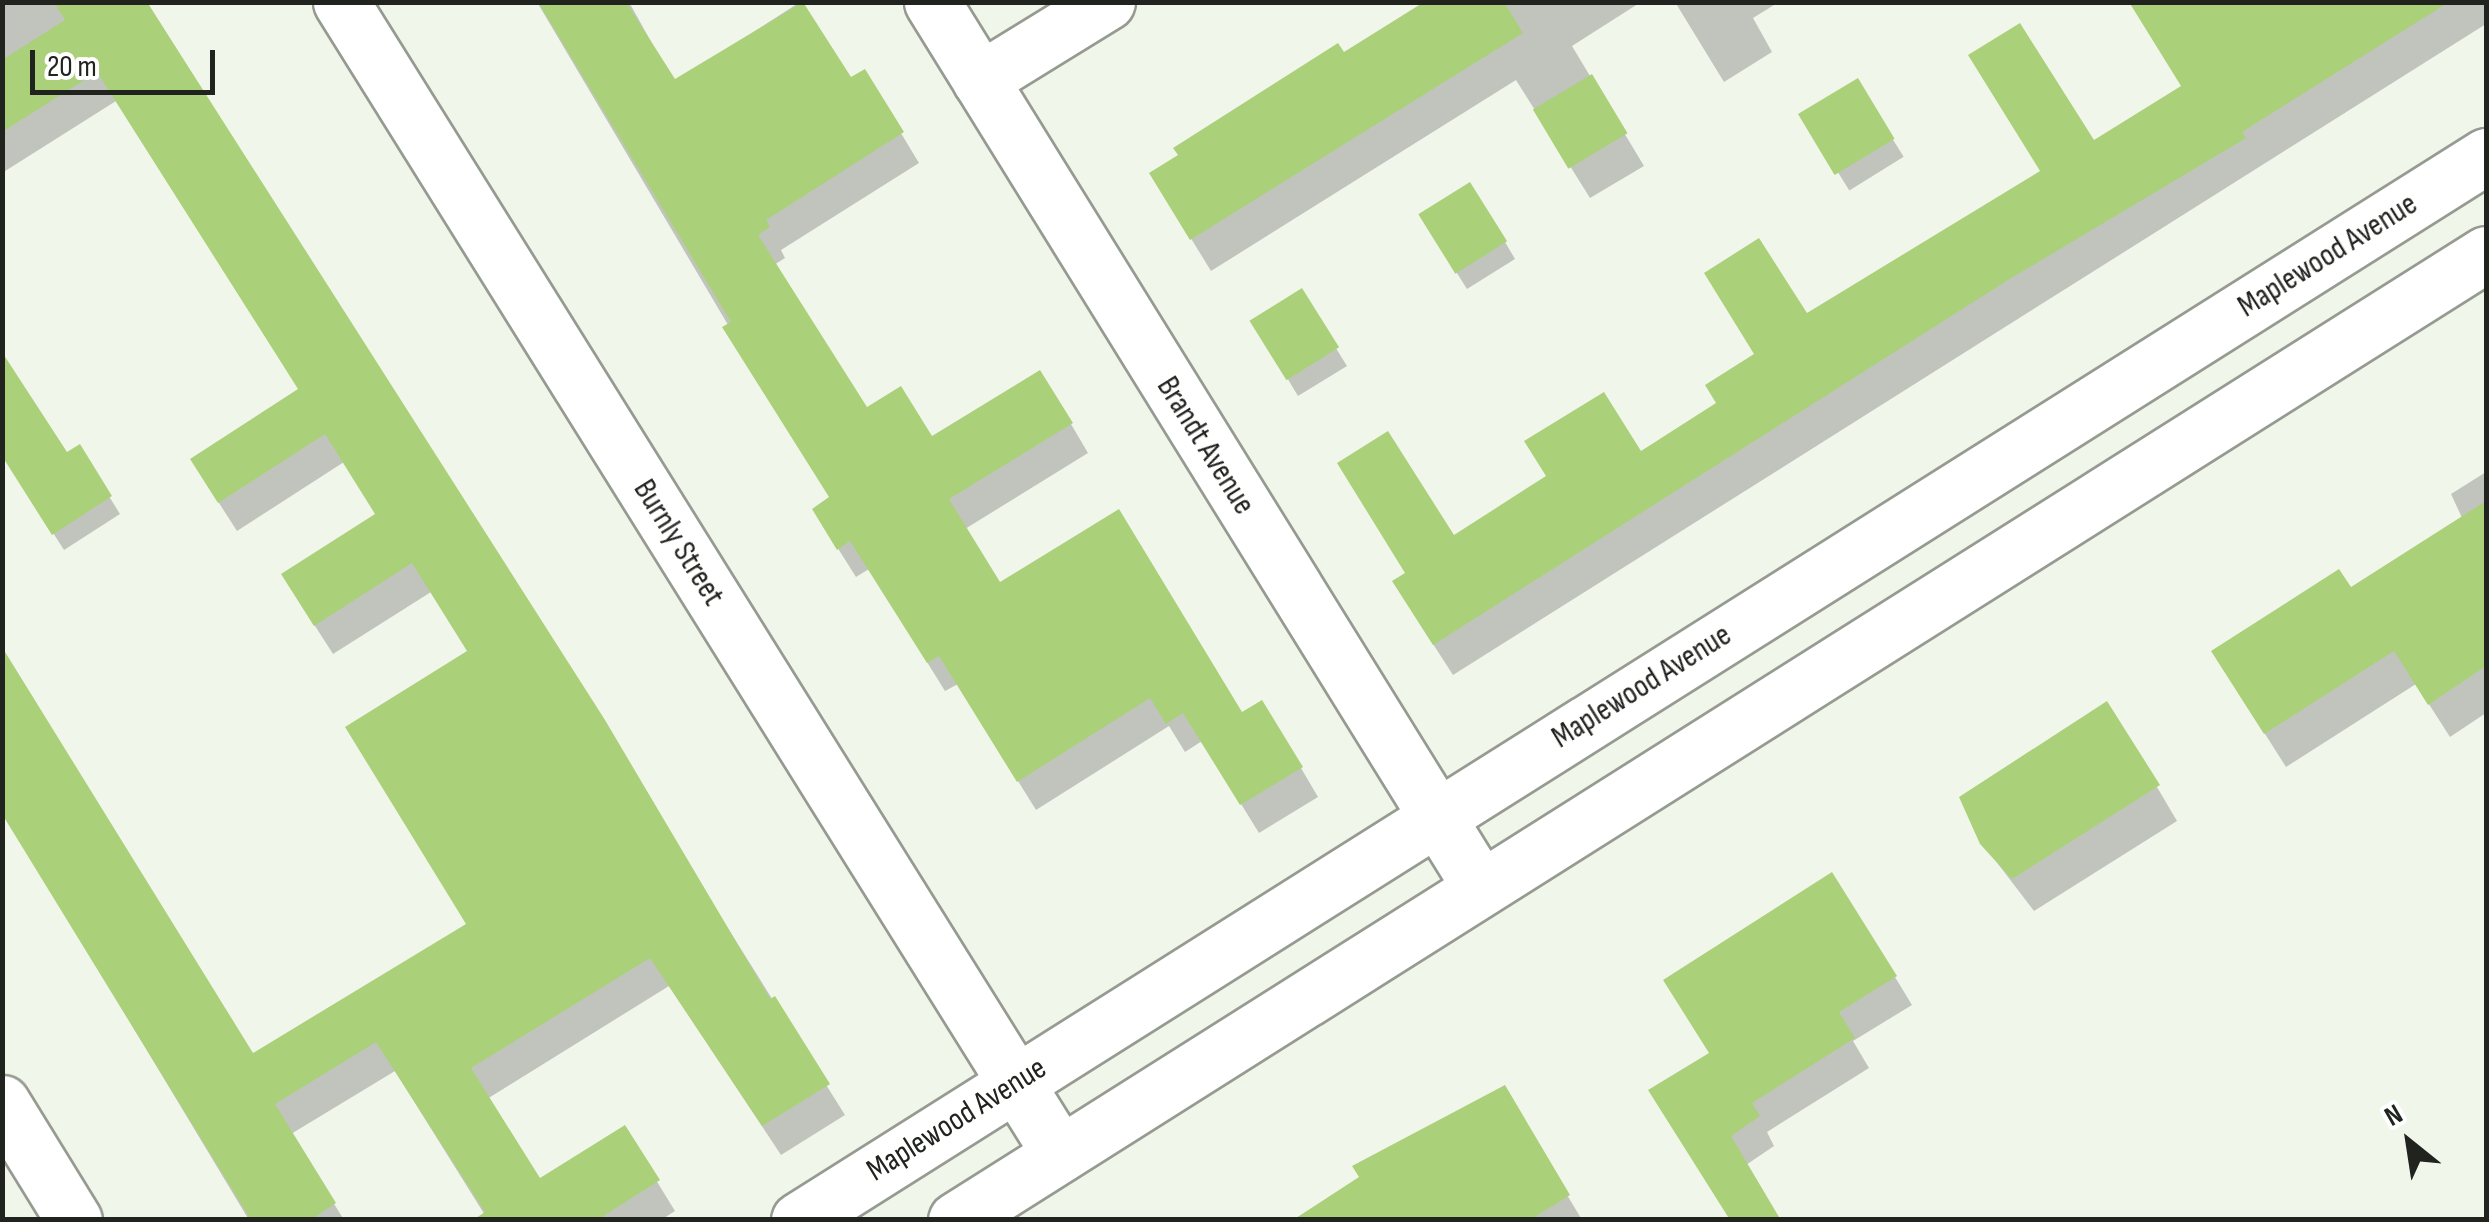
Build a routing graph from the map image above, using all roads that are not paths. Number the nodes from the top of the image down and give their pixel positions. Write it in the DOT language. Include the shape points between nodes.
graph roads {
  1 [pos="341,2"];
  2 [pos="932,2"];
  3 [pos="1106,2"];
  4 [pos="980,80"];
  5 [pos="2485,161"];
  6 [pos="2486,254"];
  7 [pos="1436,816"];
  8 [pos="1481,888"];
  9 [pos="1016,1082"];
  10 [pos="2,1103"];
  11 [pos="1060,1154"];
  12 [pos="74,1220"];
  13 [pos="798,1220"];
  14 [pos="956,1220"];
  1 -- 9 [label="street, Burnly Street"];
  2 -- 4 [label="street, Brandt Avenue"];
  3 -- 4 [label="street"];
  4 -- 7 [label="street, Brandt Avenue"];
  5 -- 7 [label="street, Maplewood Avenue"];
  6 -- 8 [label="street"];
  7 -- 8 [label="street, Brandt Avenue"];
  7 -- 9 [label="street, Maplewood Avenue"];
  8 -- 11 [label="street"];
  9 -- 11 [label="street, Burnly Street"];
  9 -- 13 [label="street, Maplewood Avenue"];
  10 -- 12 [label="street"];
  11 -- 14 [label="street"];
}
